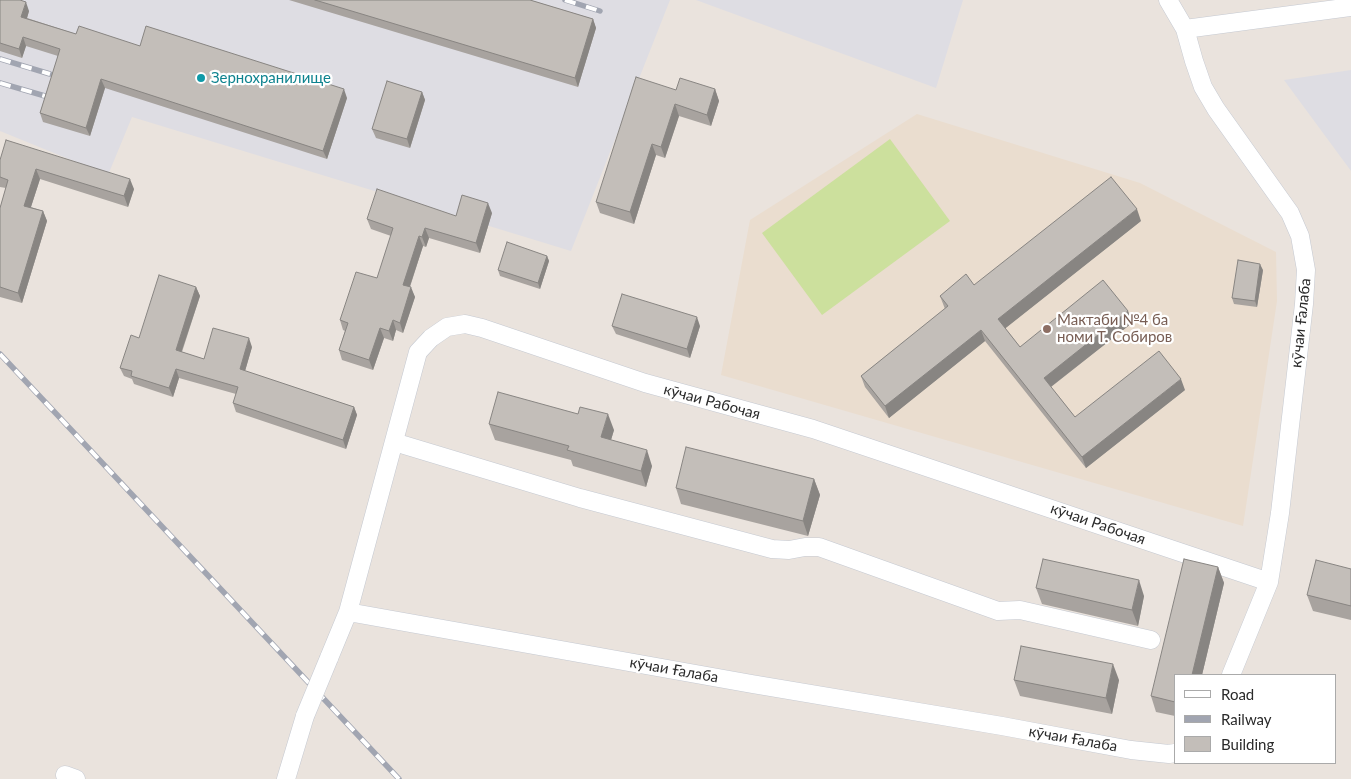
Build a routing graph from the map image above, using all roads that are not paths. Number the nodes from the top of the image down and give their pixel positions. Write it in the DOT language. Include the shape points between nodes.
graph roads {
  1 [pos="1168,0"];
  2 [pos="1351,7"];
  3 [pos="1185,29"];
  4 [pos="394,442"];
  5 [pos="1268,582"];
  6 [pos="348,612"];
  7 [pos="1151,640"];
  8 [pos="1231,674"];
  9 [pos="1174,753"];
  10 [pos="286,779"];
  1 -- 3 [label="street, кӯчаи Ғалаба"];
  2 -- 3 [label="street"];
  3 -- 5 [label="street, кӯчаи Ғалаба" via="1203,87 1290,214 1300,236 1306,270 1280,513"];
  4 -- 5 [label="street, кӯчаи Рабочая" via="418,352 447,327 465,324 645,384 813,429"];
  4 -- 6 [label="street, кӯчаи Рабочая"];
  4 -- 7 [label="street" via="580,498 772,550 819,547 998,611 1020,610"];
  5 -- 8 [label="street, кӯчаи Ғалаба"];
  6 -- 9 [label="street, кӯчаи Ғалаба" via="1131,750"];
  6 -- 10 [label="street, bridge" via="305,716"];
}
